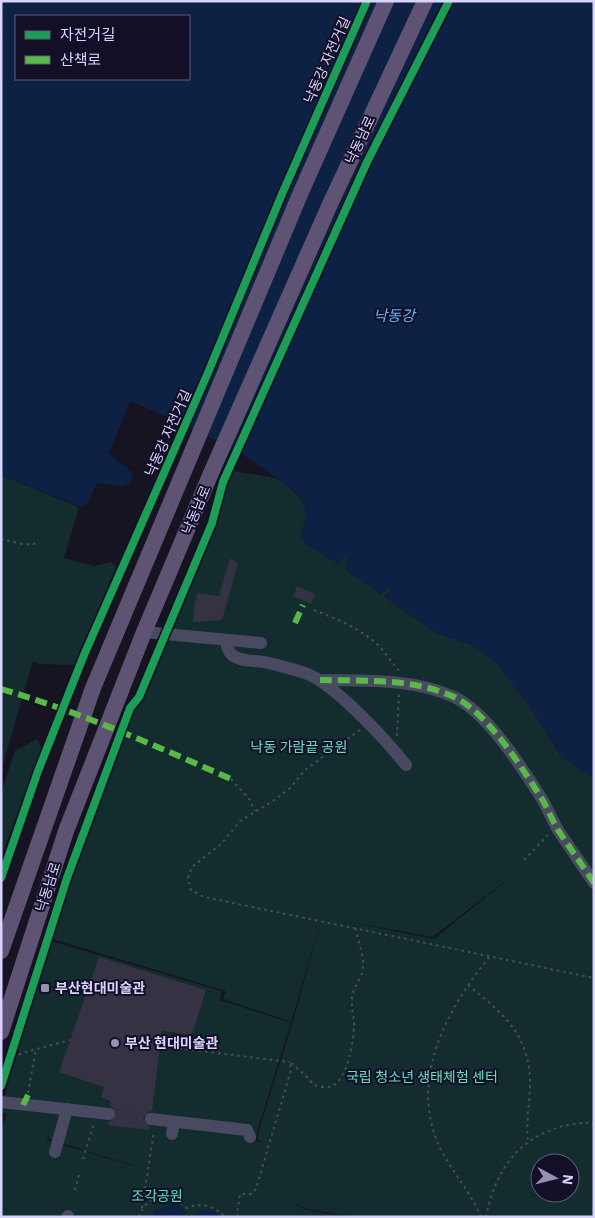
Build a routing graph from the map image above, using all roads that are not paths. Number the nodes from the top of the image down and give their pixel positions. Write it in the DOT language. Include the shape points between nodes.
graph roads {
  1 [pos="386,1"];
  2 [pos="425,1"];
  3 [pos="144,632"];
  4 [pos="225,640"];
  5 [pos="261,643"];
  6 [pos="320,680"];
  7 [pos="406,765"];
  8 [pos="594,883"];
  9 [pos="1,951"];
  10 [pos="1,1032"];
  11 [pos="1,1102"];
  12 [pos="67,1109"];
  13 [pos="109,1114"];
  14 [pos="153,1119"];
  15 [pos="250,1137"];
  16 [pos="55,1152"];
  1 -- 9 [label="main road, 낙동남로" via="301,192 93,688"];
  2 -- 3 [label="main road, 낙동남로" via="331,202"];
  3 -- 4 [label="street"];
  3 -- 10 [label="main road, 낙동남로" via="66,831"];
  4 -- 5 [label="street"];
  4 -- 6 [label="street" via="230,653 238,658 264,662"];
  6 -- 7 [label="street"];
  6 -- 8 [label="street" via="404,684 433,689 455,697 484,718 543,801"];
  11 -- 12 [label="street"];
  12 -- 13 [label="street"];
  12 -- 16 [label="street"];
  14 -- 15 [label="street" via="173,1128 247,1130"];
}
